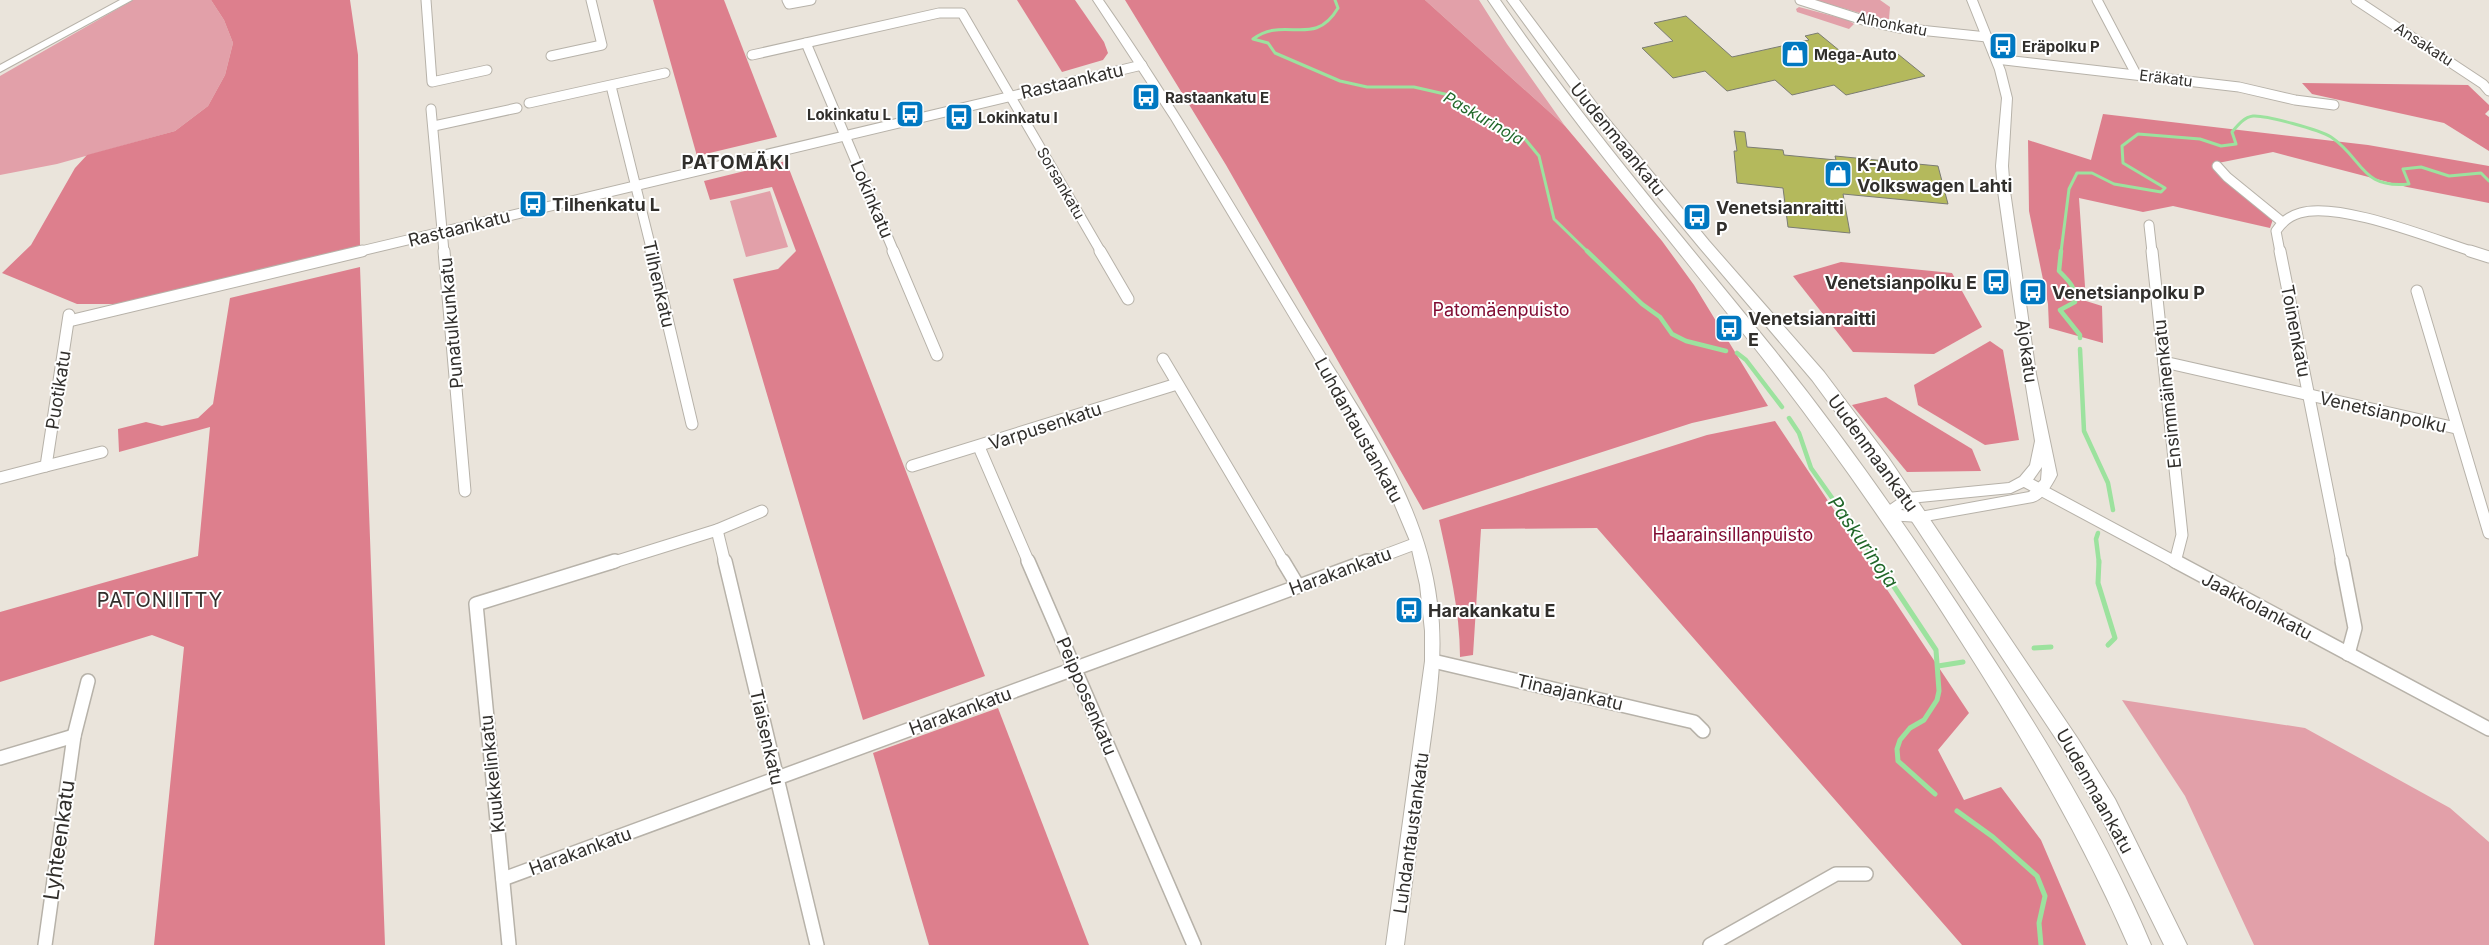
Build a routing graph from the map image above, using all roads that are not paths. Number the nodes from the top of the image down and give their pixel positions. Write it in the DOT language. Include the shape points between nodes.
graph roads {
  1 [pos="127,0"];
  2 [pos="426,0"];
  3 [pos="591,0"];
  4 [pos="787,0"];
  5 [pos="811,0"];
  6 [pos="1098,0"];
  7 [pos="1494,0"];
  8 [pos="1513,0"];
  9 [pos="1800,0"];
  10 [pos="1972,0"];
  11 [pos="2097,0"];
  12 [pos="2356,0"];
  13 [pos="1987,37"];
  14 [pos="806,44"];
  15 [pos="752,55"];
  16 [pos="551,56"];
  17 [pos="1996,58"];
  18 [pos="1142,64"];
  19 [pos="0,70"];
  20 [pos="487,70"];
  21 [pos="665,73"];
  22 [pos="2136,74"];
  23 [pos="610,86"];
  24 [pos="2489,91"];
  25 [pos="1010,95"];
  26 [pos="528,103"];
  27 [pos="2334,105"];
  28 [pos="517,108"];
  29 [pos="431,109"];
  30 [pos="434,126"];
  31 [pos="845,134"];
  32 [pos="2217,166"];
  33 [pos="636,185"];
  34 [pos="2281,221"];
  35 [pos="2149,225"];
  36 [pos="443,232"];
  37 [pos="2489,257"];
  38 [pos="2417,291"];
  39 [pos="1128,299"];
  40 [pos="69,318"];
  41 [pos="937,355"];
  42 [pos="1163,359"];
  43 [pos="2164,362"];
  44 [pos="1178,384"];
  45 [pos="2309,395"];
  46 [pos="692,424"];
  47 [pos="2456,428"];
  48 [pos="2041,438"];
  49 [pos="979,447"];
  50 [pos="102,452"];
  51 [pos="46,466"];
  52 [pos="912,466"];
  53 [pos="0,478"];
  54 [pos="2026,482"];
  55 [pos="465,490"];
  56 [pos="2041,490"];
  57 [pos="1907,498"];
  58 [pos="762,511"];
  59 [pos="1886,515"];
  60 [pos="1920,517"];
  61 [pos="717,530"];
  62 [pos="2489,533"];
  63 [pos="1417,543"];
  64 [pos="2175,562"];
  65 [pos="1298,586"];
  66 [pos="2348,654"];
  67 [pos="1433,661"];
  68 [pos="1075,668"];
  69 [pos="88,681"];
  70 [pos="2489,729"];
  71 [pos="1703,731"];
  72 [pos="74,736"];
  73 [pos="0,758"];
  74 [pos="777,778"];
  75 [pos="1866,874"];
  76 [pos="502,879"];
  77 [pos="45,945"];
  78 [pos="509,945"];
  79 [pos="817,945"];
  80 [pos="1194,945"];
  81 [pos="1395,945"];
  82 [pos="1710,945"];
  83 [pos="2140,945"];
  84 [pos="2176,945"];
  1 -- 19 [label="street"];
  2 -- 20 [label="street" via="432,82"];
  3 -- 16 [label="street" via="602,45"];
  4 -- 5 [label="street" via="789,4"];
  6 -- 18 [label="street, Luhdantaustankatu"];
  7 -- 59 [label="main road, Uudenmaankatu" via="1570,107 1766,352"];
  8 -- 57 [label="main road, Uudenmaankatu" via="1601,119 1823,383"];
  9 -- 13 [label="street, Alhonkatu" via="1900,28"];
  10 -- 13 [label="street, Ajokatu"];
  11 -- 22 [label="street"];
  12 -- 24 [label="street, Ansakatu"];
  13 -- 17 [label="street, Ajokatu"];
  14 -- 15 [label="street"];
  14 -- 25 [label="street, Sorsankatu" via="939,13 962,13"];
  14 -- 31 [label="street, Lokinkatu"];
  17 -- 22 [label="street, Eräkatu"];
  17 -- 48 [label="street, Ajokatu" via="2007,98 2002,166 2004,191"];
  18 -- 25 [label="street, Rastaankatu"];
  18 -- 63 [label="street, Luhdantaustankatu" via="1381,462"];
  21 -- 23 [label="street"];
  22 -- 27 [label="street, Eräkatu" via="2239,87 2294,100"];
  23 -- 26 [label="street"];
  23 -- 33 [label="street, Tilhenkatu"];
  25 -- 31 [label="street, Rastaankatu"];
  25 -- 39 [label="street, Sorsankatu"];
  28 -- 30 [label="street"];
  29 -- 30 [label="street, Punatulkunkatu"];
  30 -- 36 [label="street, Punatulkunkatu"];
  31 -- 33 [label="street, Rastaankatu"];
  31 -- 41 [label="street, Lokinkatu"];
  32 -- 34 [label="street"];
  33 -- 36 [label="street, Rastaankatu"];
  33 -- 46 [label="street, Tilhenkatu"];
  34 -- 37 [label="street" via="2312,210 2330,210"];
  34 -- 45 [label="street, Toinenkatu" via="2276,231"];
  35 -- 43 [label="street, Ensimmäinenkatu"];
  36 -- 40 [label="street, Rastaankatu"];
  36 -- 55 [label="street, Punatulkunkatu"];
  38 -- 47 [label="street"];
  40 -- 51 [label="street, Puotikatu"];
  42 -- 44 [label="street"];
  43 -- 45 [label="street, Venetsianpolku"];
  43 -- 64 [label="street, Ensimmäinenkatu" via="2182,535"];
  44 -- 49 [label="street, Varpusenkatu"];
  44 -- 65 [label="street"];
  45 -- 47 [label="street, Venetsianpolku"];
  45 -- 66 [label="street, Toinenkatu" via="2355,628"];
  47 -- 62 [label="street"];
  48 -- 54 [label="street, Ajokatu" via="2039,459"];
  48 -- 56 [label="street, Ajokatu" via="2050,476"];
  49 -- 52 [label="street, Varpusenkatu"];
  49 -- 68 [label="street, Peipposenkatu"];
  50 -- 51 [label="street"];
  51 -- 53 [label="street"];
  54 -- 56 [label="street, Jaakkolankatu"];
  54 -- 57 [label="street" via="2011,488"];
  56 -- 60 [label="street" via="2033,497"];
  56 -- 64 [label="street, Jaakkolankatu"];
  57 -- 59 [label="street"];
  57 -- 60 [label="main road, Uudenmaankatu"];
  58 -- 61 [label="street"];
  59 -- 60 [label="street"];
  59 -- 83 [label="main road, Uudenmaankatu" via="2046,758 2089,837"];
  60 -- 84 [label="main road, Uudenmaankatu" via="2072,745 2107,806"];
  61 -- 74 [label="street, Tiaisenkatu"];
  61 -- 76 [label="street, Kuukkelinkatu" via="476,604"];
  63 -- 65 [label="street, Harakankatu"];
  63 -- 67 [label="street, Luhdantaustankatu" via="1433,630"];
  64 -- 66 [label="street, Jaakkolankatu"];
  65 -- 68 [label="street, Harakankatu"];
  66 -- 70 [label="street, Jaakkolankatu"];
  67 -- 71 [label="street, Tinaajankatu" via="1694,722"];
  67 -- 81 [label="street, Luhdantaustankatu"];
  68 -- 74 [label="street, Harakankatu"];
  68 -- 80 [label="street, Peipposenkatu"];
  69 -- 72 [label="street, Lyhteenkatu"];
  72 -- 73 [label="street"];
  72 -- 77 [label="street, Lyhteenkatu"];
  74 -- 76 [label="street, Harakankatu"];
  74 -- 79 [label="street, Tiaisenkatu"];
  75 -- 82 [label="street" via="1836,874"];
  76 -- 78 [label="street, Kuukkelinkatu"];
}
